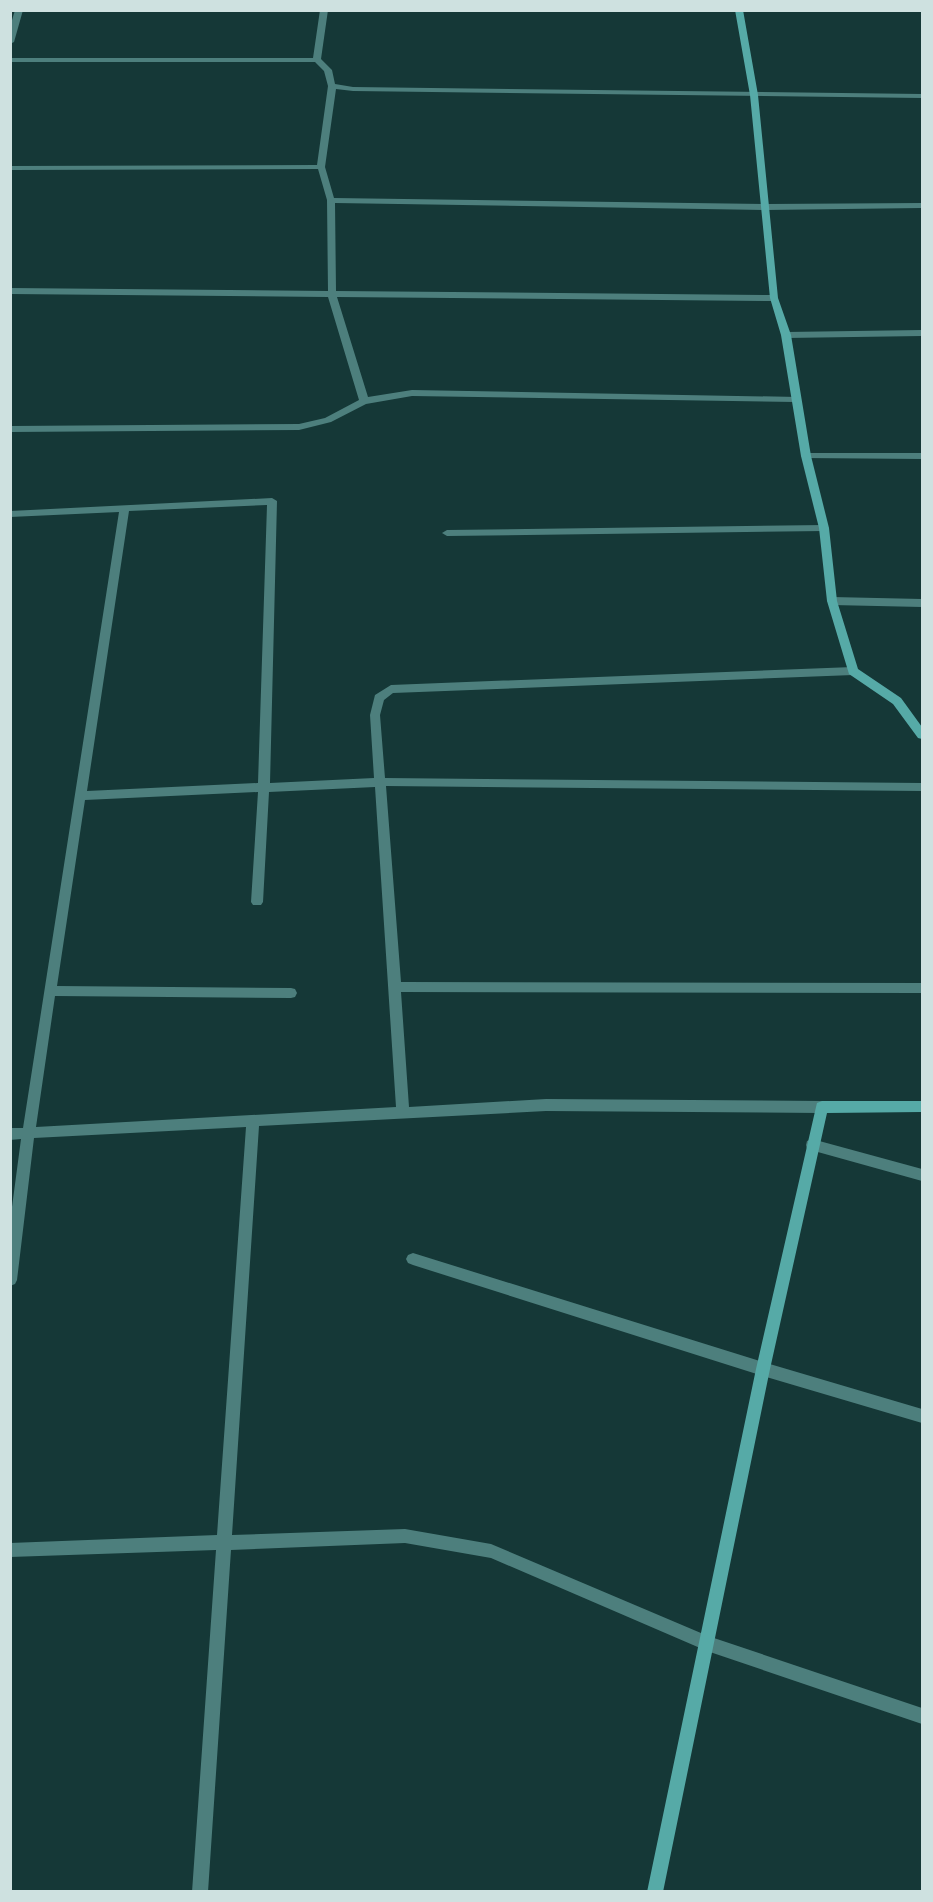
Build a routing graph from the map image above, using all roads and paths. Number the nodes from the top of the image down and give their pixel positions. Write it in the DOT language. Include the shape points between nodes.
graph roads {
  1 [pos="19,10"];
  2 [pos="324,10"];
  3 [pos="739,10"];
  4 [pos="10,42"];
  5 [pos="10,60"];
  6 [pos="317,60"];
  7 [pos="332,86"];
  8 [pos="754,95"];
  9 [pos="922,96"];
  10 [pos="321,167"];
  11 [pos="10,168"];
  12 [pos="331,200"];
  13 [pos="922,206"];
  14 [pos="766,207"];
  15 [pos="10,291"];
  16 [pos="332,294"];
  17 [pos="774,298"];
  18 [pos="922,333"];
  19 [pos="786,335"];
  20 [pos="795,399"];
  21 [pos="364,401"];
  22 [pos="10,429"];
  23 [pos="806,456"];
  24 [pos="922,456"];
  25 [pos="125,508"];
  26 [pos="10,514"];
  27 [pos="824,528"];
  28 [pos="447,533"];
  29 [pos="832,601"];
  30 [pos="922,603"];
  31 [pos="853,671"];
  32 [pos="922,735"];
  33 [pos="380,782"];
  34 [pos="264,786"];
  35 [pos="922,787"];
  36 [pos="81,796"];
  37 [pos="257,902"];
  38 [pos="395,987"];
  39 [pos="922,988"];
  40 [pos="51,991"];
  41 [pos="291,993"];
  42 [pos="822,1107"];
  43 [pos="922,1107"];
  44 [pos="403,1113"];
  45 [pos="254,1120"];
  46 [pos="10,1134"];
  47 [pos="28,1134"];
  48 [pos="812,1146"];
  49 [pos="922,1175"];
  50 [pos="413,1259"];
  51 [pos="10,1280"];
  52 [pos="764,1369"];
  53 [pos="922,1416"];
  54 [pos="226,1544"];
  55 [pos="10,1550"];
  56 [pos="707,1643"];
  57 [pos="922,1716"];
  58 [pos="200,1892"];
  59 [pos="655,1892"];
  1 -- 4 [label="street"];
  2 -- 6 [label="street"];
  3 -- 8 [label="street"];
  5 -- 6 [label="street"];
  6 -- 7 [label="street" via="328,70"];
  7 -- 8 [label="street"];
  7 -- 10 [label="street"];
  8 -- 9 [label="street"];
  8 -- 14 [label="street"];
  10 -- 11 [label="street"];
  10 -- 12 [label="street"];
  12 -- 14 [label="street"];
  12 -- 16 [label="street"];
  13 -- 14 [label="street"];
  14 -- 17 [label="street"];
  15 -- 16 [label="street"];
  16 -- 17 [label="street"];
  16 -- 21 [label="street"];
  17 -- 19 [label="street"];
  18 -- 19 [label="street"];
  19 -- 20 [label="street"];
  20 -- 21 [label="street" via="412,393"];
  20 -- 23 [label="street"];
  21 -- 22 [label="street" via="328,420 299,427"];
  23 -- 24 [label="street"];
  23 -- 27 [label="street"];
  25 -- 26 [label="street"];
  25 -- 34 [label="street" via="272,501"];
  25 -- 36 [label="street"];
  27 -- 28 [label="street"];
  27 -- 29 [label="street"];
  29 -- 30 [label="street"];
  29 -- 31 [label="street"];
  31 -- 32 [label="street" via="897,701"];
  31 -- 33 [label="street" via="391,689 379,698 375,715"];
  33 -- 34 [label="street"];
  33 -- 35 [label="street"];
  33 -- 38 [label="street"];
  34 -- 36 [label="street"];
  34 -- 37 [label="street"];
  36 -- 40 [label="street"];
  38 -- 39 [label="street"];
  38 -- 44 [label="street"];
  40 -- 41 [label="street"];
  40 -- 47 [label="street"];
  42 -- 43 [label="street"];
  42 -- 44 [label="street" via="546,1105"];
  42 -- 48 [label="street"];
  44 -- 45 [label="street"];
  45 -- 47 [label="street"];
  45 -- 54 [label="street"];
  46 -- 47 [label="street"];
  47 -- 51 [label="street"];
  48 -- 49 [label="street"];
  48 -- 52 [label="street"];
  50 -- 52 [label="street"];
  52 -- 53 [label="street"];
  52 -- 56 [label="street"];
  54 -- 55 [label="street"];
  54 -- 56 [label="street" via="405,1536 491,1551"];
  54 -- 58 [label="street"];
  56 -- 57 [label="street"];
  56 -- 59 [label="street"];
}
